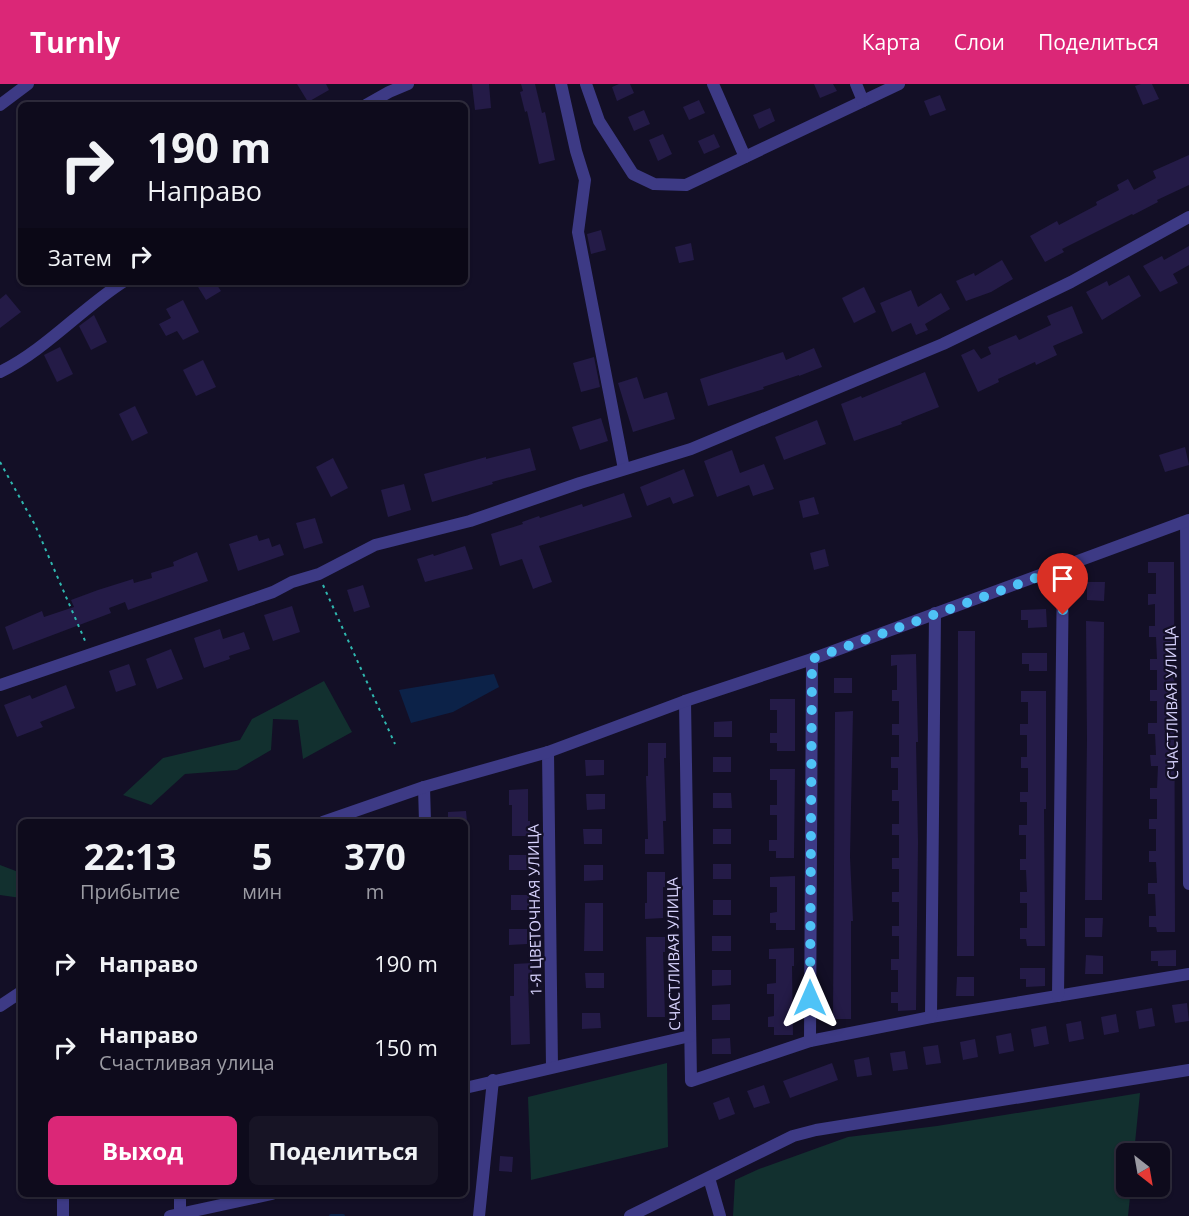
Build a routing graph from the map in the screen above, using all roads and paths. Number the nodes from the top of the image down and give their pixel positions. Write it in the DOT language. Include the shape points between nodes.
graph roads {
  1 [pos="28,84"];
  2 [pos="408,84"];
  3 [pos="561,84"];
  4 [pos="586,84"];
  5 [pos="713,84"];
  6 [pos="856,84"];
  7 [pos="899,84"];
  8 [pos="371,102"];
  9 [pos="863,102"];
  10 [pos="0,105"];
  11 [pos="745,157"];
  12 [pos="1189,217"];
  13 [pos="118,285"];
  14 [pos="0,372"];
  15 [pos="0,462"];
  16 [pos="624,469"];
  17 [pos="1187,521"];
  18 [pos="1063,568"];
  19 [pos="319,574"];
  20 [pos="935,614"];
  21 [pos="90,654"];
  22 [pos="812,659"];
  23 [pos="0,685"];
  24 [pos="685,701"];
  25 [pos="395,744"];
  26 [pos="548,752"];
  27 [pos="424,787"];
  28 [pos="332,819"];
  29 [pos="425,819"];
  30 [pos="1189,884"];
  31 [pos="1189,974"];
  32 [pos="18,994"];
  33 [pos="1058,996"];
  34 [pos="0,1006"];
  35 [pos="931,1017"];
  36 [pos="690,1036"];
  37 [pos="810,1041"];
  38 [pos="552,1067"];
  39 [pos="1189,1070"];
  40 [pos="493,1080"];
  41 [pos="468,1087"];
  42 [pos="709,1178"];
  43 [pos="63,1197"];
  44 [pos="179,1197"];
  45 [pos="258,1197"];
  46 [pos="175,1215"];
  47 [pos="63,1216"];
  48 [pos="479,1216"];
  49 [pos="630,1216"];
  50 [pos="720,1216"];
  1 -- 10 [label="street"];
  2 -- 8 [label="street"];
  3 -- 16 [label="street" via="585,180 578,232"];
  4 -- 11 [label="street" via="599,122 633,174 654,184 686,184"];
  5 -- 11 [label="street"];
  6 -- 9 [label="street"];
  7 -- 9 [label="street"];
  9 -- 11 [label="street"];
  12 -- 16 [label="street" via="1071,282 944,344 691,449"];
  13 -- 14 [label="street" via="18,363"];
  15 -- 21 [label="path" via="35,525"];
  16 -- 19 [label="street" via="470,520 375,545"];
  17 -- 18 [label="street"];
  17 -- 30 [label="street, СЧАСТЛИВАЯ УЛИЦА"];
  18 -- 20 [label="street"];
  18 -- 33 [label="street"];
  19 -- 21 [label="street"];
  19 -- 25 [label="path"];
  20 -- 22 [label="street"];
  20 -- 35 [label="street"];
  21 -- 23 [label="street"];
  22 -- 24 [label="street"];
  22 -- 37 [label="street"];
  24 -- 26 [label="street"];
  24 -- 36 [label="street, СЧАСТЛИВАЯ УЛИЦА"];
  26 -- 27 [label="street"];
  26 -- 38 [label="street, 1-Я ЦВЕТОЧНАЯ УЛИЦА"];
  27 -- 28 [label="street"];
  27 -- 29 [label="street"];
  31 -- 33 [label="street, СЧАСТЛИВАЯ УЛИЦА"];
  32 -- 34 [label="street"];
  33 -- 35 [label="street, СЧАСТЛИВАЯ УЛИЦА"];
  35 -- 37 [label="street, СЧАСТЛИВАЯ УЛИЦА"];
  36 -- 37 [label="street, СЧАСТЛИВАЯ УЛИЦА" via="691,1081"];
  36 -- 38 [label="street"];
  38 -- 40 [label="street"];
  39 -- 42 [label="street" via="816,1130 793,1136"];
  40 -- 41 [label="street"];
  40 -- 48 [label="street"];
  42 -- 49 [label="street"];
  42 -- 50 [label="street"];
  43 -- 47 [label="street"];
  44 -- 46 [label="street"];
  45 -- 46 [label="street"];
}
